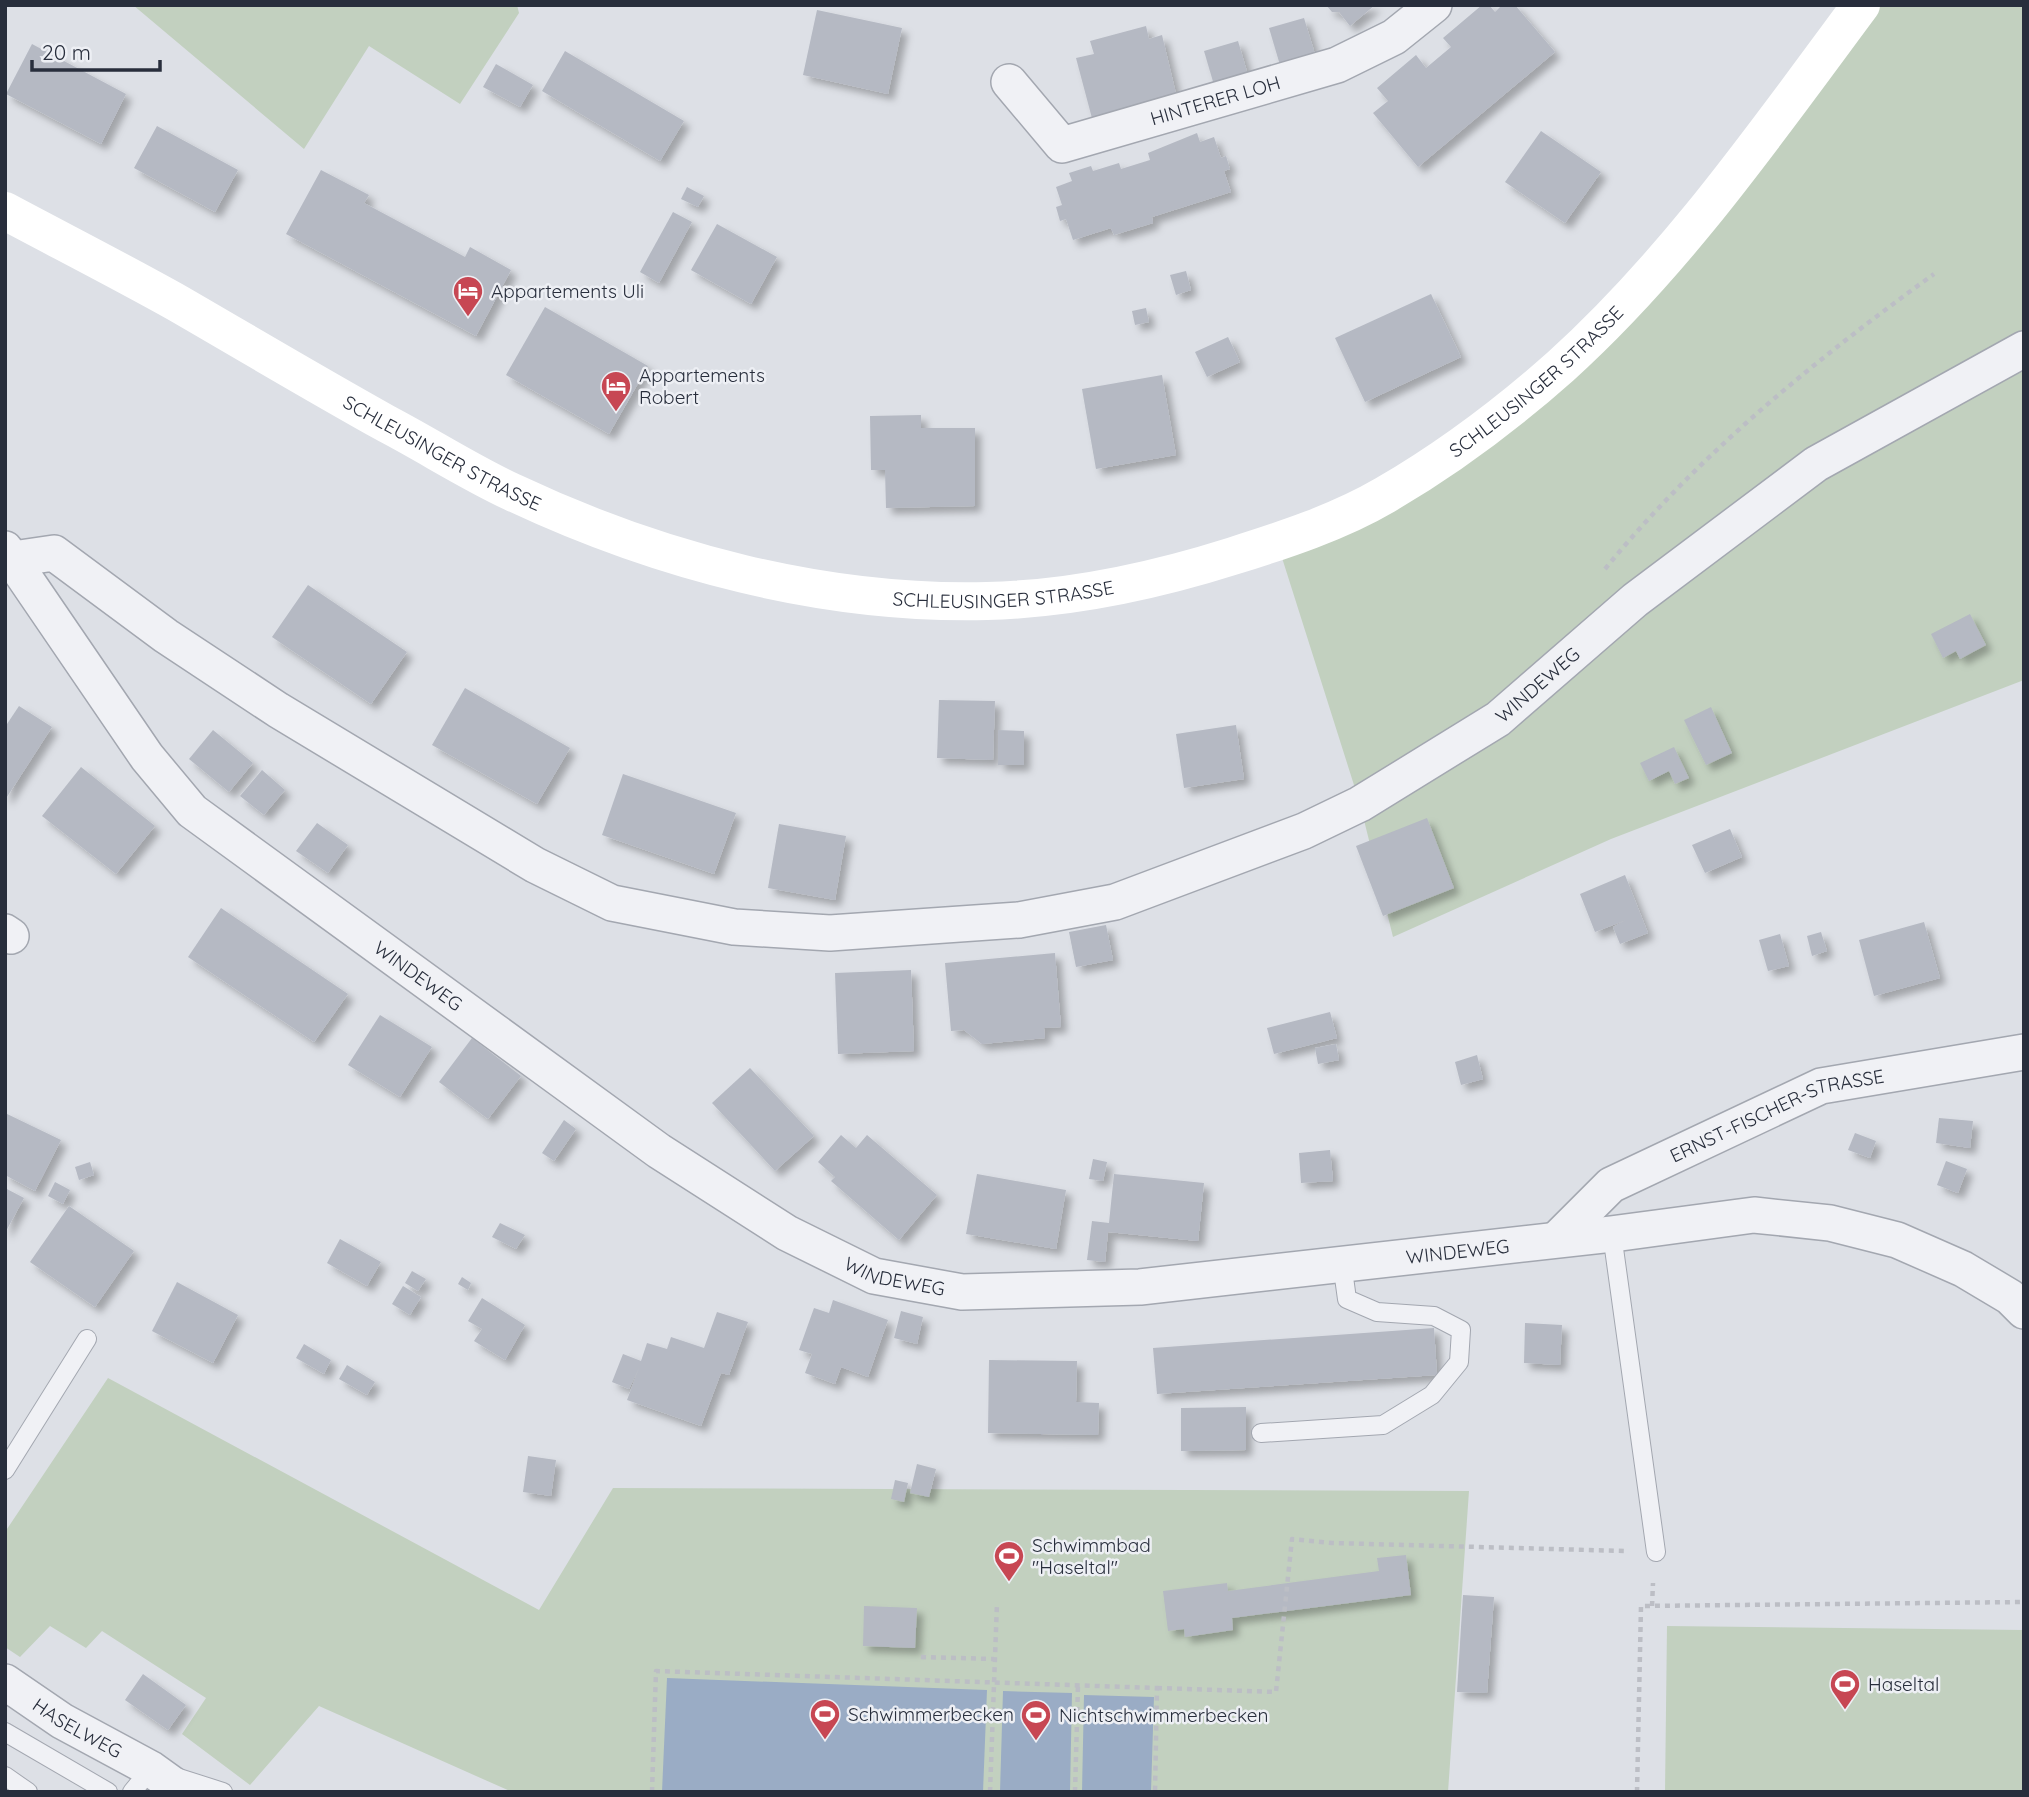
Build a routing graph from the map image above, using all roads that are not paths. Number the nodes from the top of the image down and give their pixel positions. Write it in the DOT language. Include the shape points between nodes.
graph roads {
  1 [pos="1434,5"];
  2 [pos="1861,5"];
  3 [pos="1009,82"];
  4 [pos="5,211"];
  5 [pos="2024,349"];
  6 [pos="9,554"];
  7 [pos="2024,1052"];
  8 [pos="1612,1234"];
  9 [pos="1558,1238"];
  10 [pos="1342,1263"];
  11 [pos="2024,1311"];
  12 [pos="87,1339"];
  13 [pos="1261,1433"];
  14 [pos="5,1470"];
  15 [pos="1656,1552"];
  16 [pos="5,1682"];
  17 [pos="5,1732"];
  18 [pos="5,1776"];
  19 [pos="142,1780"];
  20 [pos="28,1792"];
  21 [pos="108,1792"];
  22 [pos="183,1792"];
  23 [pos="223,1792"];
  1 -- 3 [label="street, HINTERER LOH" via="1394,37 1337,65 1062,145"];
  2 -- 4 [label="main road, SCHLEUSINGER STRASSE" via="1667,257 1563,364 1478,434 1382,498 1277,542 1164,578 1079,592 989,601 892,599 718,568 620,536 510,492"];
  5 -- 6 [label="street, WINDEWEG" via="1816,464 1635,600 1498,719 1360,804 1304,831 1115,902 1019,920 830,933 734,926 612,903 536,865 278,710 54,554"];
  6 -- 10 [label="street, WINDEWEG" via="147,757 192,811 659,1151 787,1233 874,1276 962,1292 1140,1287"];
  7 -- 9 [label="street, ERNST-FISCHER-STRASSE" via="1821,1086 1611,1185"];
  8 -- 9 [label="street, WINDEWEG"];
  8 -- 11 [label="street, WINDEWEG" via="1754,1215 1830,1223 1897,1240 1963,1269 2010,1297"];
  8 -- 15 [label="lane"];
  9 -- 10 [label="street, WINDEWEG"];
  10 -- 13 [label="lane" via="1346,1299 1377,1312 1434,1316 1461,1330 1459,1362 1432,1395 1382,1424"];
  12 -- 14 [label="lane"];
  16 -- 19 [label="street, HASELWEG"];
  17 -- 21 [label="lane, HASELWEG"];
  18 -- 20 [label="lane"];
  19 -- 22 [label="street, HASELWEG"];
  19 -- 23 [label="lane"];
}
